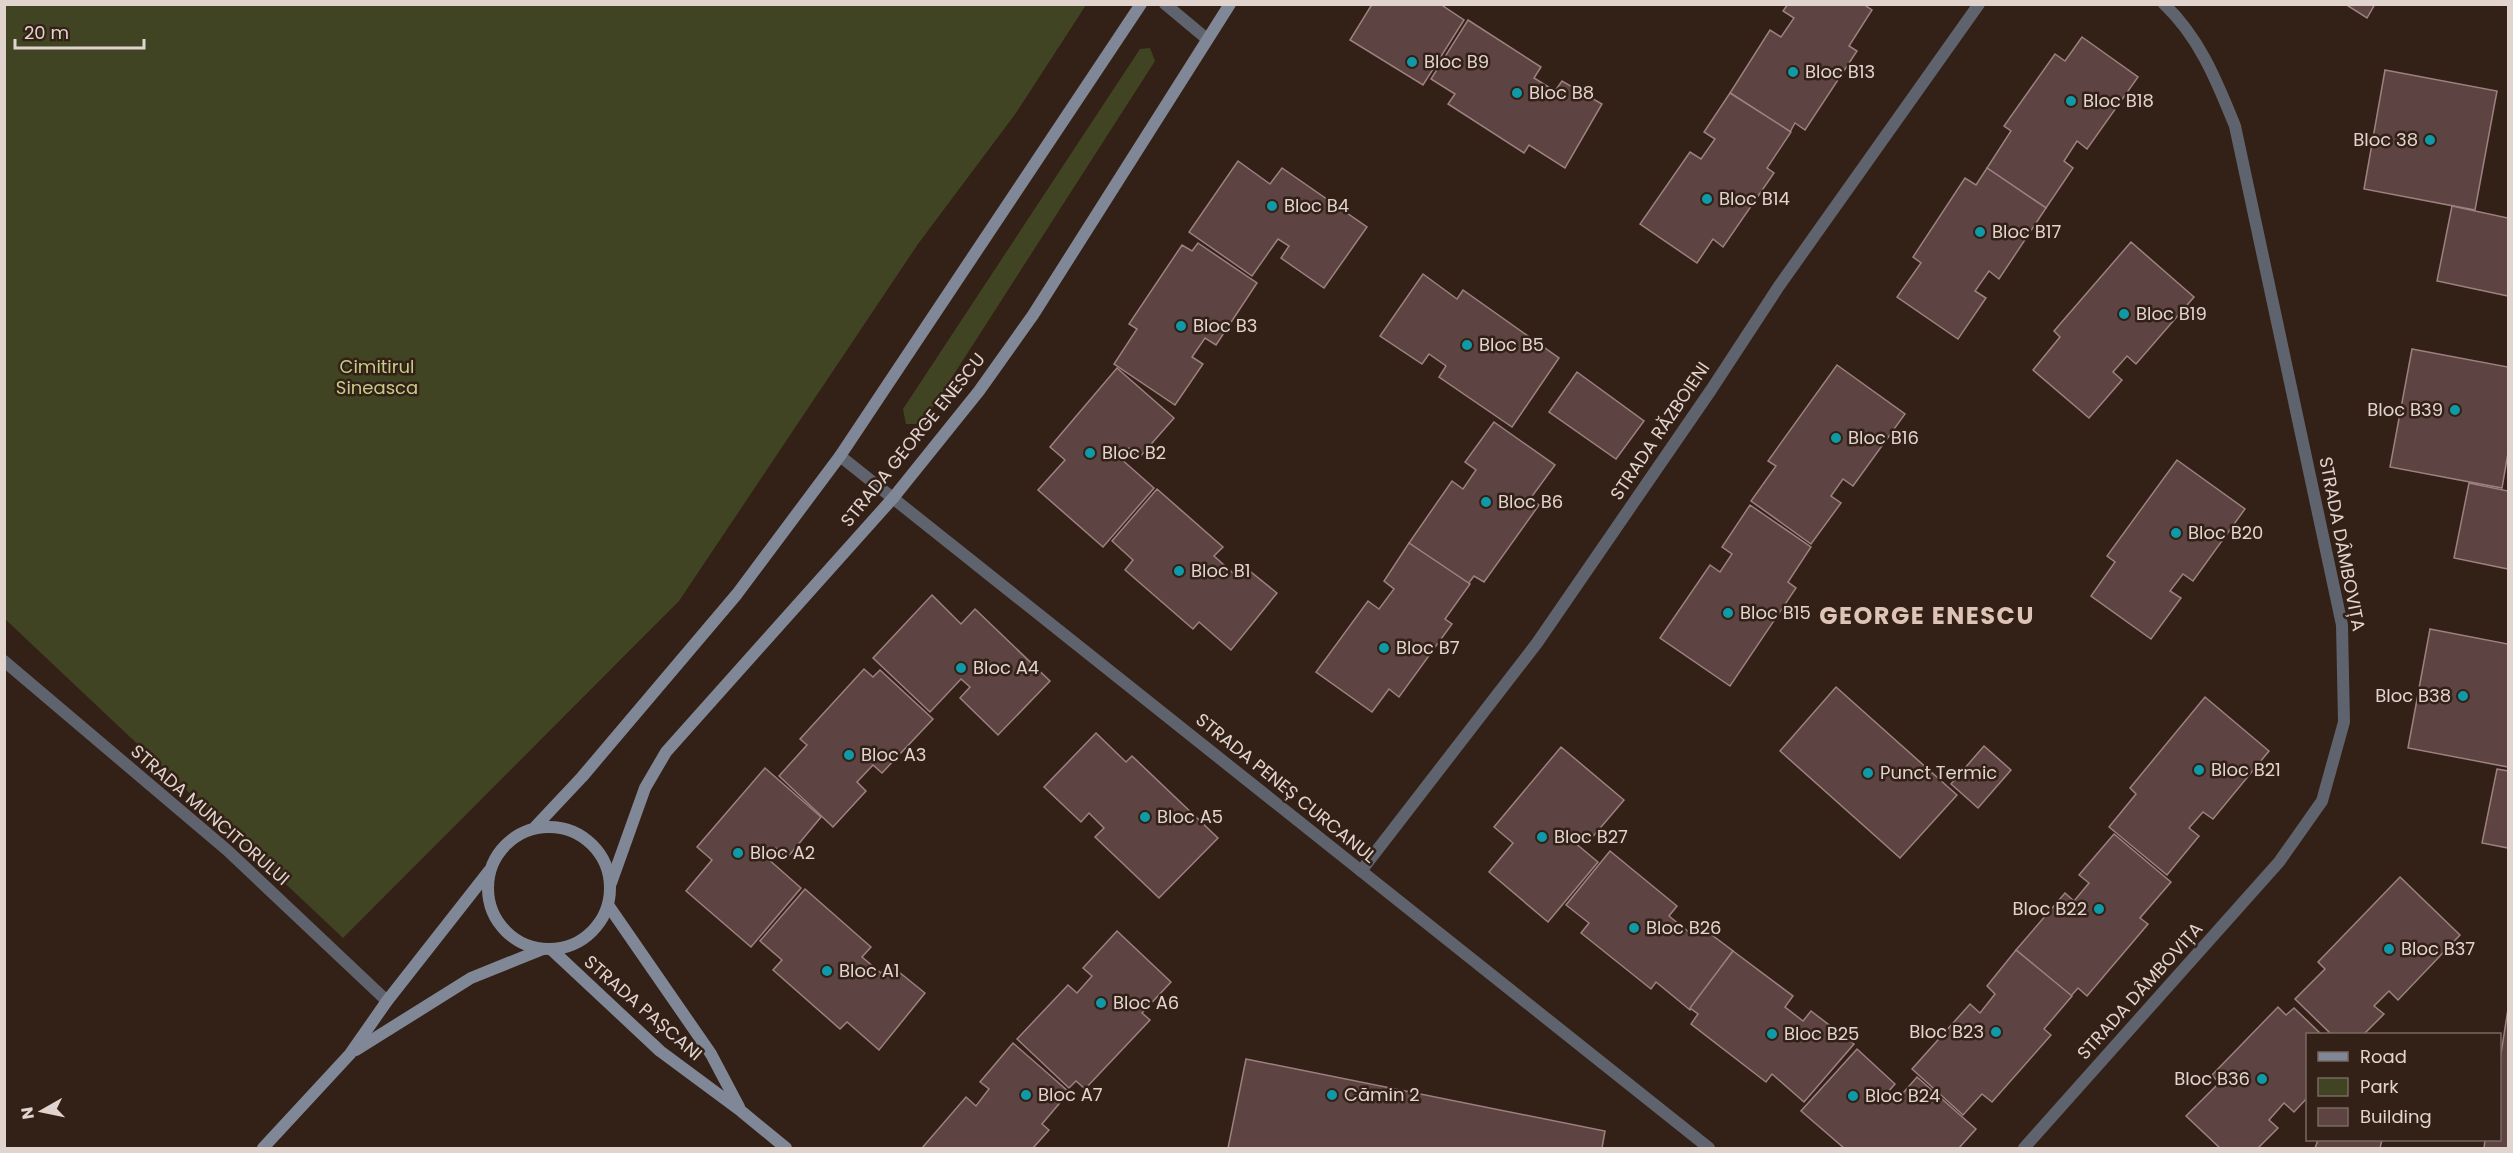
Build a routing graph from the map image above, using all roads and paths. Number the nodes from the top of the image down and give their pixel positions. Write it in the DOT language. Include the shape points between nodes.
graph roads {
  1 [pos="1141,4"];
  2 [pos="1165,4"];
  3 [pos="1230,4"];
  4 [pos="1979,4"];
  5 [pos="2164,4"];
  6 [pos="1208,39"];
  7 [pos="840,456"];
  8 [pos="893,498"];
  9 [pos="4,661"];
  10 [pos="535,828"];
  11 [pos="490,870"];
  12 [pos="1361,871"];
  13 [pos="611,883"];
  14 [pos="608,904"];
  15 [pos="547,950"];
  16 [pos="387,1001"];
  17 [pos="350,1054"];
  18 [pos="741,1111"];
  19 [pos="262,1149"];
  20 [pos="786,1149"];
  21 [pos="1709,1149"];
  22 [pos="2024,1149"];
  1 -- 7 [label="street"];
  2 -- 6 [label="street"];
  3 -- 6 [label="street, STRADA GEORGE ENESCU"];
  4 -- 12 [label="street, STRADA RĂZBOIENI" via="1779,286 1537,643"];
  5 -- 22 [label="street, STRADA DÂMBOVIȚA" via="2179,18 2210,66 2235,126 2342,625 2344,722 2322,801 2279,862"];
  6 -- 8 [label="street, STRADA GEORGE ENESCU" via="1033,315 979,391"];
  7 -- 8 [label="street, STRADA PENEȘ CURCANUL"];
  7 -- 10 [label="street" via="737,594"];
  8 -- 12 [label="street, STRADA PENEȘ CURCANUL"];
  8 -- 13 [label="street, STRADA GEORGE ENESCU" via="666,752 645,788"];
  9 -- 16 [label="street, STRADA MUNCITORULUI" via="227,850"];
  10 -- 11 [label="street" via="515,836 499,851"];
  10 -- 13 [label="street" via="555,826 577,832 594,845 605,862"];
  11 -- 15 [label="street" via="492,912 505,930 522,943"];
  11 -- 16 [label="street"];
  12 -- 21 [label="street, STRADA PENEȘ CURCANUL"];
  13 -- 14 [label="street"];
  14 -- 15 [label="street" via="599,924 584,939 570,948"];
  14 -- 18 [label="street, STRADA PAȘCANI" via="711,1054"];
  15 -- 17 [label="street" via="471,978"];
  15 -- 18 [label="street, STRADA PAȘCANI" via="660,1052"];
  16 -- 17 [label="street"];
  17 -- 19 [label="street"];
  18 -- 20 [label="street, STRADA PAȘCANI"];
}
